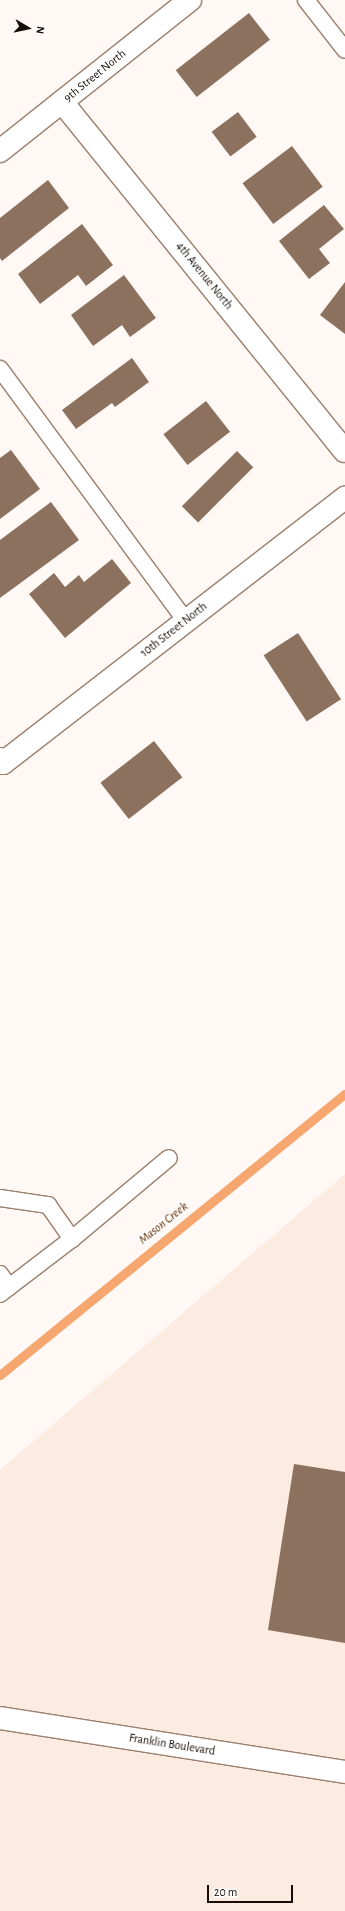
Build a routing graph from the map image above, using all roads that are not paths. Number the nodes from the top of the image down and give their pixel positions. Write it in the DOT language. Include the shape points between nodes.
graph roads {
  1 [pos="190,0"];
  2 [pos="306,0"];
  3 [pos="345,50"];
  4 [pos="62,102"];
  5 [pos="0,151"];
  6 [pos="0,369"];
  7 [pos="345,451"];
  8 [pos="345,498"];
  9 [pos="186,621"];
  10 [pos="1,761"];
  11 [pos="169,1158"];
  12 [pos="0,1198"];
  13 [pos="72,1239"];
  14 [pos="3,1285"];
  15 [pos="0,1718"];
  16 [pos="345,1772"];
  1 -- 4 [label="street, 9th Street North"];
  2 -- 3 [label="lane"];
  4 -- 5 [label="street, 9th Street North"];
  4 -- 7 [label="street, 4th Avenue North"];
  6 -- 9 [label="lane"];
  8 -- 9 [label="street, 10th Street North"];
  9 -- 10 [label="street, 10th Street North"];
  11 -- 13 [label="lane"];
  12 -- 13 [label="lane" via="48,1205"];
  13 -- 14 [label="lane"];
  15 -- 16 [label="street, Franklin Boulevard"];
}
